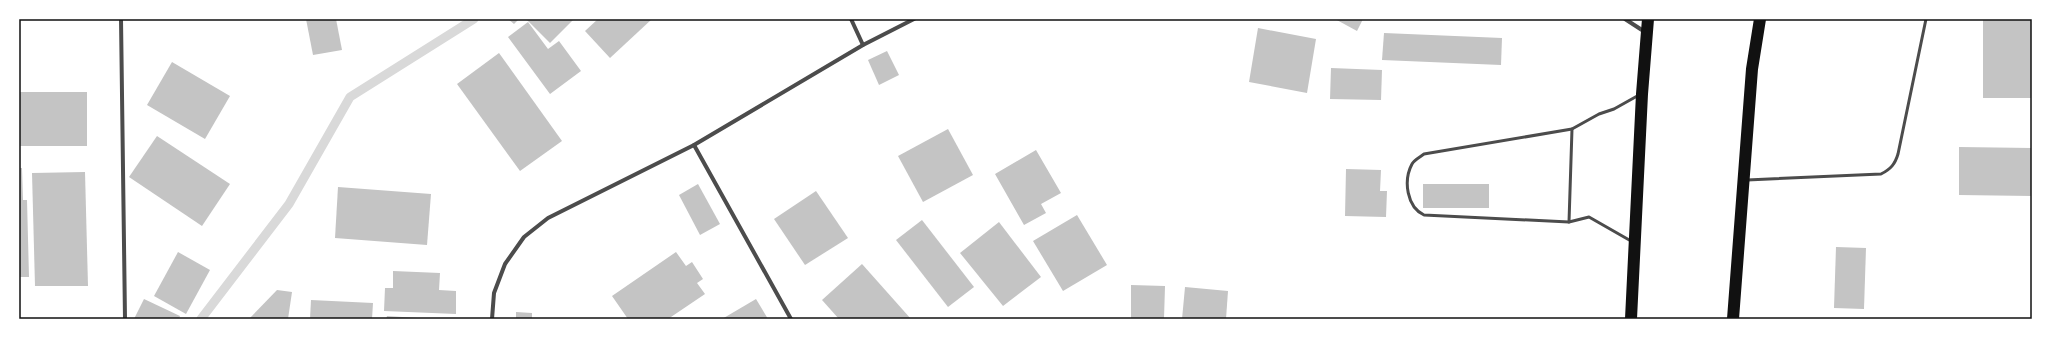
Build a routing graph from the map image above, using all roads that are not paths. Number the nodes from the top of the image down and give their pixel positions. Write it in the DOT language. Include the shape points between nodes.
graph roads {
  1 [pos="121,19"];
  2 [pos="851,19"];
  3 [pos="914,19"];
  4 [pos="1625,19"];
  5 [pos="1648,19"];
  6 [pos="1760,19"];
  7 [pos="1926,19"];
  8 [pos="1645,33"];
  9 [pos="863,45"];
  10 [pos="1642,94"];
  11 [pos="1572,129"];
  12 [pos="694,145"];
  13 [pos="1744,180"];
  14 [pos="1569,222"];
  15 [pos="1635,243"];
  16 [pos="125,319"];
  17 [pos="492,319"];
  18 [pos="791,319"];
  19 [pos="1631,319"];
  20 [pos="1733,319"];
  1 -- 16 [label="street"];
  2 -- 9 [label="street"];
  3 -- 9 [label="street"];
  4 -- 8 [label="street"];
  5 -- 8 [label="highway"];
  6 -- 13 [label="highway" via="1752,68"];
  7 -- 13 [label="lane" via="1898,154 1889,170 1882,174"];
  8 -- 10 [label="highway"];
  9 -- 12 [label="street"];
  10 -- 11 [label="lane"];
  10 -- 15 [label="highway"];
  11 -- 14 [label="lane"];
  11 -- 14 [label="lane" via="1424,154 1412,164 1407,180 1410,202 1414,209 1424,215"];
  12 -- 17 [label="street" via="548,218 524,237 505,264 494,294"];
  12 -- 18 [label="street"];
  13 -- 20 [label="highway"];
  14 -- 15 [label="lane" via="1588,217"];
  15 -- 19 [label="highway"];
}
